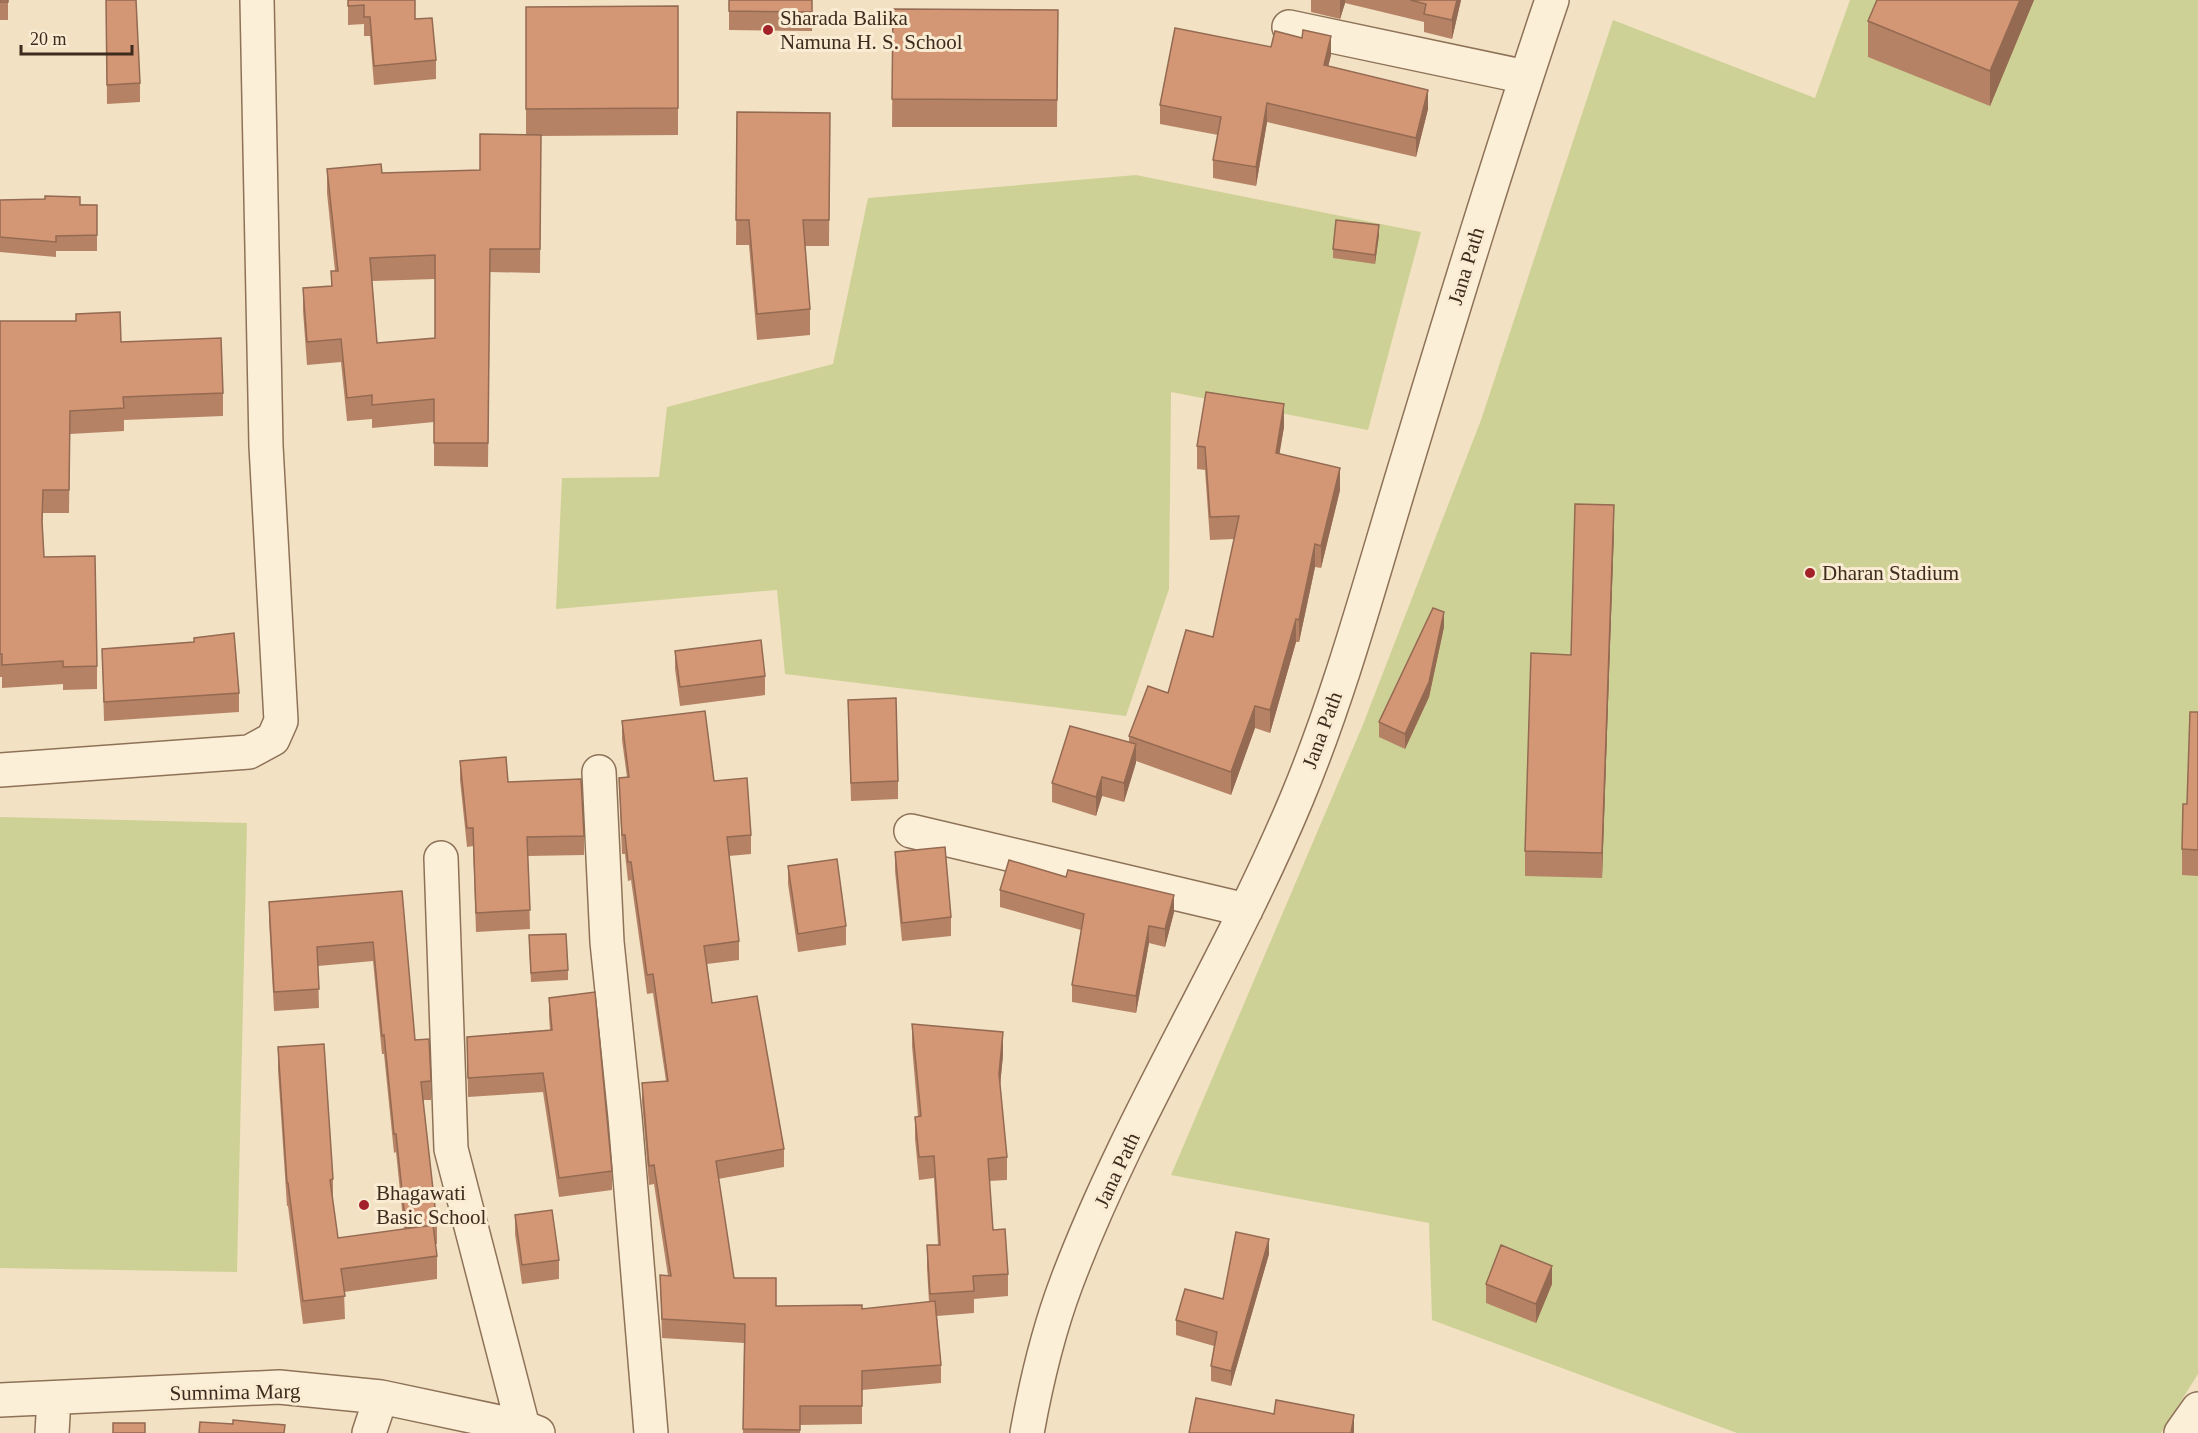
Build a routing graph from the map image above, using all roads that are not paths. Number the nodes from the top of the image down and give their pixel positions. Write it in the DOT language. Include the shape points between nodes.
graph roads {
  1 [pos="257,0"];
  2 [pos="1552,0"];
  3 [pos="1288,27"];
  4 [pos="1526,77"];
  5 [pos="0,770"];
  6 [pos="599,772"];
  7 [pos="911,831"];
  8 [pos="441,858"];
  9 [pos="1246,910"];
  10 [pos="381,1397"];
  11 [pos="54,1398"];
  12 [pos="0,1400"];
  13 [pos="2198,1408"];
  14 [pos="531,1430"];
  15 [pos="52,1433"];
  16 [pos="369,1433"];
  17 [pos="651,1433"];
  18 [pos="1027,1433"];
  19 [pos="2181,1433"];
  1 -- 5 [label="street" via="266,446 280,721 273,739 249,752"];
  2 -- 4 [label="street, Jana Path"];
  3 -- 4 [label="street"];
  4 -- 9 [label="street, Jana Path" via="1340,683 1297,798"];
  6 -- 17 [label="street" via="607,942"];
  7 -- 9 [label="street"];
  8 -- 14 [label="street" via="451,1149"];
  9 -- 18 [label="street, Jana Path" via="1108,1184 1065,1287 1036,1383"];
  10 -- 11 [label="street, Sumnima Marg" via="279,1387"];
  10 -- 14 [label="street, Sumnima Marg"];
  10 -- 16 [label="street"];
  11 -- 12 [label="street, Sumnima Marg"];
  11 -- 15 [label="street"];
  13 -- 19 [label="street"];
}
